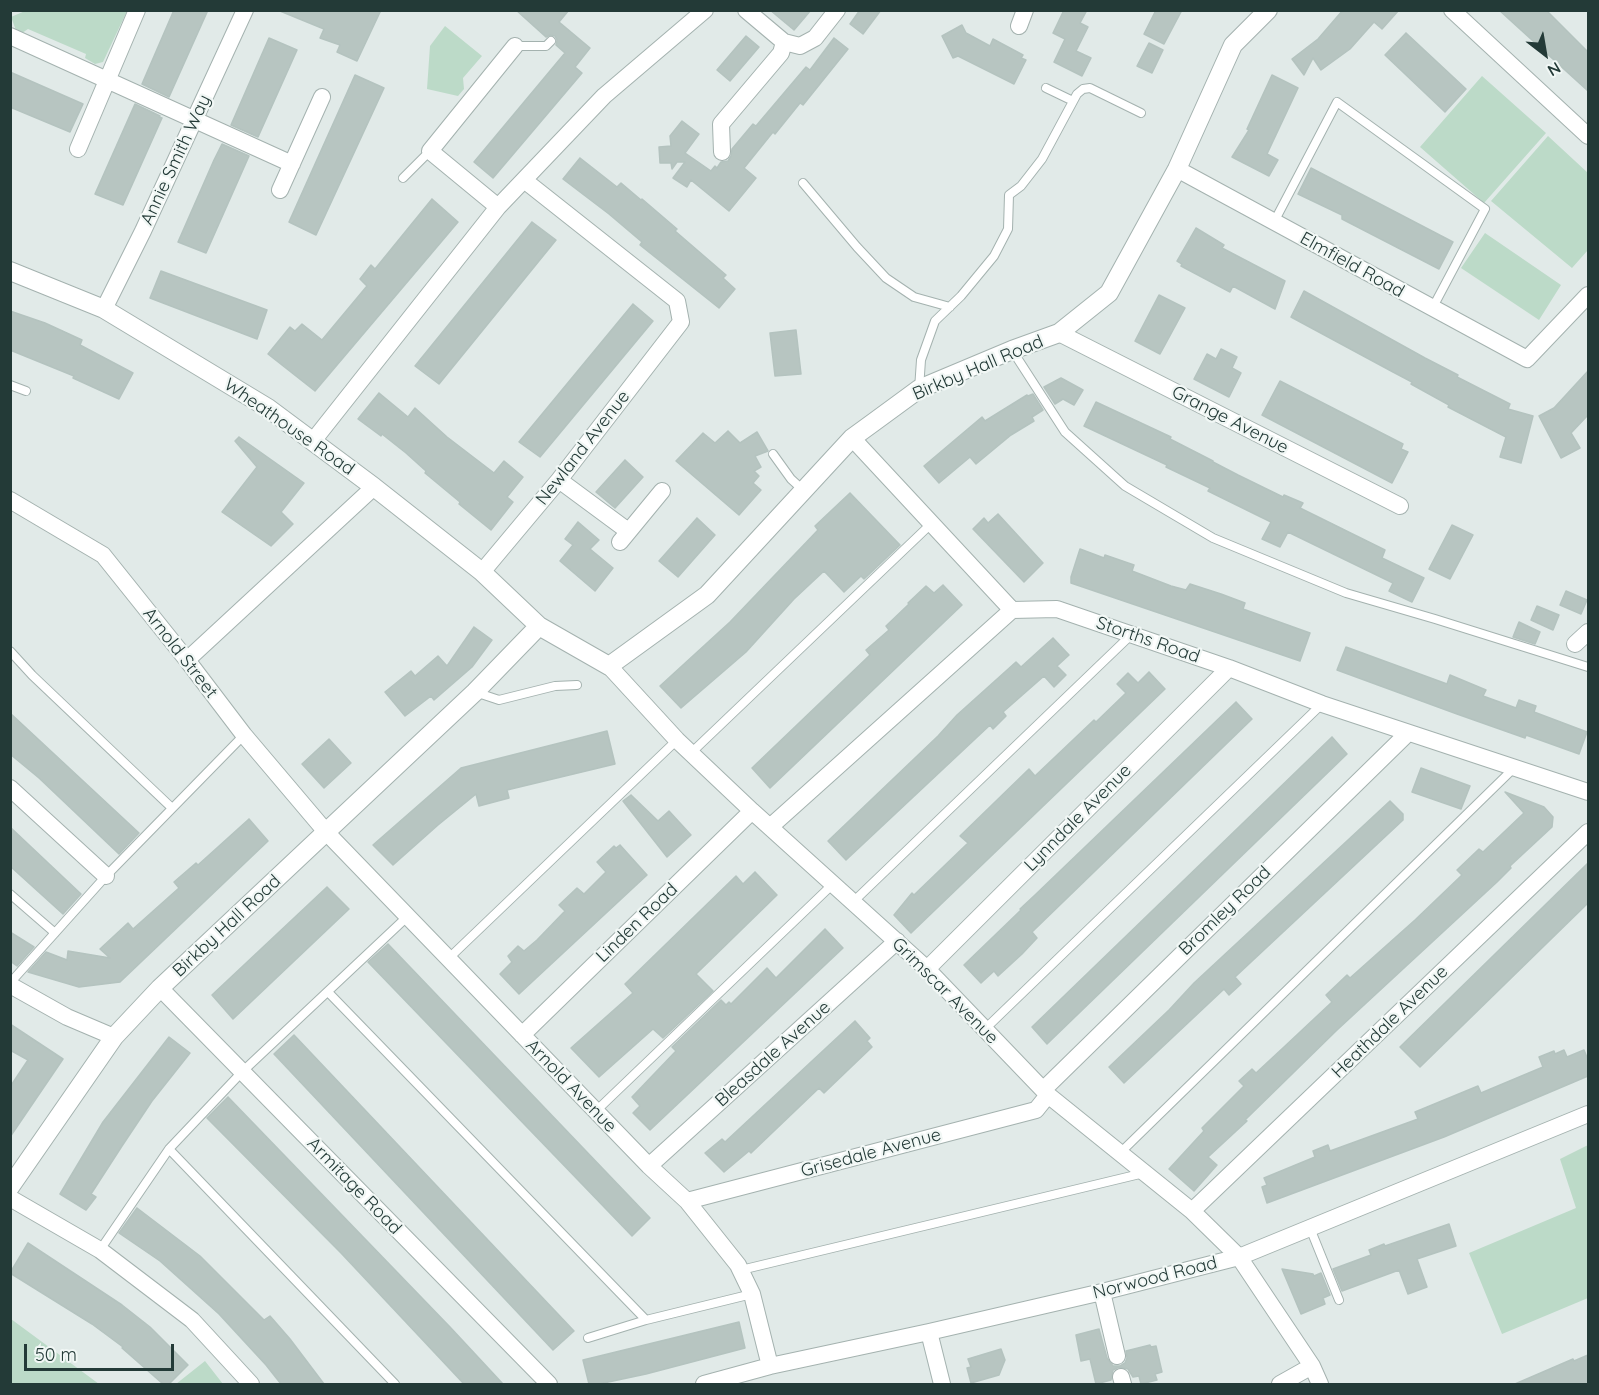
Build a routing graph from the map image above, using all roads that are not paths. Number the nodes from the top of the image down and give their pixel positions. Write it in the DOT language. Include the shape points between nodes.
graph roads {
  1 [pos="137,10"];
  2 [pos="245,10"];
  3 [pos="705,10"];
  4 [pos="746,10"];
  5 [pos="837,10"];
  6 [pos="1452,10"];
  7 [pos="1263,12"];
  8 [pos="10,36"];
  9 [pos="551,41"];
  10 [pos="784,42"];
  11 [pos="515,46"];
  12 [pos="107,80"];
  13 [pos="1046,88"];
  14 [pos="322,97"];
  15 [pos="1073,101"];
  16 [pos="1141,113"];
  17 [pos="194,121"];
  18 [pos="1588,136"];
  19 [pos="78,149"];
  20 [pos="430,151"];
  21 [pos="722,152"];
  22 [pos="292,164"];
  23 [pos="1177,169"];
  24 [pos="403,178"];
  25 [pos="524,180"];
  26 [pos="803,183"];
  27 [pos="280,190"];
  28 [pos="498,207"];
  29 [pos="1274,222"];
  30 [pos="10,271"];
  31 [pos="1588,295"];
  32 [pos="950,307"];
  33 [pos="104,309"];
  34 [pos="1432,309"];
  35 [pos="1059,333"];
  36 [pos="1012,350"];
  37 [pos="10,385"];
  38 [pos="919,389"];
  39 [pos="26,391"];
  40 [pos="852,438"];
  41 [pos="313,441"];
  42 [pos="773,454"];
  43 [pos="559,480"];
  44 [pos="374,487"];
  45 [pos="803,490"];
  46 [pos="662,492"];
  47 [pos="10,500"];
  48 [pos="1400,506"];
  49 [pos="933,523"];
  50 [pos="482,572"];
  51 [pos="1012,609"];
  52 [pos="539,626"];
  53 [pos="1588,632"];
  54 [pos="1131,635"];
  55 [pos="1575,644"];
  56 [pos="10,651"];
  57 [pos="187,660"];
  58 [pos="609,666"];
  59 [pos="1588,667"];
  60 [pos="1229,668"];
  61 [pos="577,685"];
  62 [pos="475,692"];
  63 [pos="1322,704"];
  64 [pos="1408,733"];
  65 [pos="244,735"];
  66 [pos="677,740"];
  67 [pos="691,753"];
  68 [pos="1515,768"];
  69 [pos="1588,792"];
  70 [pos="13,797"];
  71 [pos="172,808"];
  72 [pos="753,812"];
  73 [pos="770,827"];
  74 [pos="1588,832"];
  75 [pos="327,833"];
  76 [pos="106,876"];
  77 [pos="833,884"];
  78 [pos="10,894"];
  79 [pos="853,902"];
  80 [pos="408,916"];
  81 [pos="55,933"];
  82 [pos="897,941"];
  83 [pos="448,959"];
  84 [pos="927,969"];
  85 [pos="10,984"];
  86 [pos="160,988"];
  87 [pos="328,992"];
  88 [pos="985,1029"];
  89 [pos="522,1035"];
  90 [pos="114,1037"];
  91 [pos="242,1072"];
  92 [pos="1046,1092"];
  93 [pos="596,1111"];
  94 [pos="1588,1114"];
  95 [pos="169,1149"];
  96 [pos="1120,1153"];
  97 [pos="649,1166"];
  98 [pos="1145,1173"];
  99 [pos="10,1187"];
  100 [pos="10,1198"];
  101 [pos="687,1201"];
  102 [pos="1192,1211"];
  103 [pos="1310,1228"];
  104 [pos="100,1250"];
  105 [pos="1239,1257"];
  106 [pos="741,1270"];
  107 [pos="1102,1292"];
  108 [pos="752,1294"];
  109 [pos="1339,1299"];
  110 [pos="646,1320"];
  111 [pos="929,1332"];
  112 [pos="588,1338"];
  113 [pos="1117,1356"];
  114 [pos="770,1366"];
  115 [pos="1311,1366"];
  116 [pos="251,1384"];
  117 [pos="395,1384"];
  118 [pos="549,1384"];
  119 [pos="704,1384"];
  120 [pos="942,1384"];
  121 [pos="1280,1384"];
  122 [pos="1320,1384"];
  1 -- 12 [label="street"];
  2 -- 17 [label="street, Annie Smith Way"];
  3 -- 25 [label="street" via="603,96"];
  4 -- 10 [label="street"];
  5 -- 10 [label="street" via="815,38 800,46"];
  6 -- 18 [label="street"];
  7 -- 23 [label="street, Birkby Hall Road" via="1233,45"];
  8 -- 12 [label="street"];
  9 -- 11 [label="lane" via="546,46"];
  10 -- 21 [label="street" via="781,53 721,124"];
  11 -- 20 [label="street"];
  12 -- 17 [label="street"];
  12 -- 19 [label="street"];
  13 -- 15 [label="lane"];
  14 -- 22 [label="street"];
  15 -- 16 [label="lane" via="1083,89 1090,88"];
  15 -- 32 [label="lane" via="1042,159 1009,195 1008,229 994,256"];
  17 -- 22 [label="street"];
  17 -- 33 [label="street, Annie Smith Way"];
  20 -- 24 [label="lane"];
  20 -- 28 [label="street"];
  22 -- 27 [label="street"];
  23 -- 29 [label="street, Elmfield Road"];
  23 -- 35 [label="street, Birkby Hall Road" via="1109,294"];
  25 -- 28 [label="street"];
  25 -- 43 [label="street, Newland Avenue" via="677,301 681,322"];
  26 -- 32 [label="lane" via="886,278 914,297"];
  28 -- 41 [label="street"];
  29 -- 34 [label="street, Elmfield Road"];
  29 -- 34 [label="lane" via="1337,102 1485,209"];
  30 -- 33 [label="street, Wheathouse Road"];
  31 -- 34 [label="street, Elmfield Road" via="1527,359"];
  32 -- 38 [label="lane" via="935,321 921,360"];
  33 -- 41 [label="street, Wheathouse Road" via="268,408"];
  35 -- 36 [label="street, Birkby Hall Road"];
  35 -- 48 [label="street, Grange Avenue"];
  36 -- 38 [label="street, Birkby Hall Road"];
  36 -- 59 [label="lane" via="1065,432 1125,486 1213,538 1346,593"];
  37 -- 39 [label="lane"];
  38 -- 40 [label="street, Birkby Hall Road"];
  40 -- 45 [label="street, Birkby Hall Road"];
  40 -- 49 [label="street"];
  41 -- 44 [label="street, Wheathouse Road"];
  42 -- 45 [label="lane"];
  43 -- 46 [label="street" via="624,536"];
  43 -- 50 [label="street, Newland Avenue"];
  44 -- 50 [label="street, Wheathouse Road"];
  44 -- 57 [label="street"];
  45 -- 58 [label="street, Birkby Hall Road" via="707,595"];
  47 -- 57 [label="street, Arnold Street" via="103,555"];
  49 -- 51 [label="street"];
  49 -- 67 [label="lane"];
  50 -- 52 [label="street, Wheathouse Road"];
  51 -- 54 [label="street, Storths Road" via="1057,609"];
  51 -- 73 [label="street"];
  52 -- 58 [label="street, Grimscar Avenue"];
  52 -- 62 [label="street, Birkby Hall Road"];
  53 -- 55 [label="street"];
  54 -- 60 [label="street, Storths Road"];
  54 -- 79 [label="lane"];
  56 -- 71 [label="lane"];
  57 -- 65 [label="street, Arnold Street"];
  58 -- 66 [label="street, Grimscar Avenue"];
  60 -- 63 [label="street, Storths Road"];
  60 -- 84 [label="street, Lynndale Avenue"];
  61 -- 62 [label="lane" via="555,686 499,700"];
  62 -- 75 [label="street, Birkby Hall Road"];
  63 -- 64 [label="street, Storths Road"];
  63 -- 88 [label="lane"];
  64 -- 68 [label="street, Storths Road"];
  64 -- 92 [label="street, Bromley Road"];
  65 -- 71 [label="lane"];
  65 -- 75 [label="street, Arnold Street"];
  66 -- 67 [label="street, Grimscar Avenue"];
  66 -- 83 [label="lane"];
  67 -- 72 [label="street, Grimscar Avenue"];
  68 -- 69 [label="street, Storths Road"];
  68 -- 96 [label="lane"];
  70 -- 76 [label="street"];
  71 -- 76 [label="lane"];
  72 -- 73 [label="street, Grimscar Avenue"];
  72 -- 89 [label="street, Linden Road"];
  73 -- 77 [label="street, Grimscar Avenue"];
  74 -- 102 [label="street, Heathdale Avenue"];
  75 -- 80 [label="street, Arnold Avenue"];
  75 -- 86 [label="street, Birkby Hall Road"];
  76 -- 81 [label="lane"];
  77 -- 79 [label="street, Grimscar Avenue"];
  77 -- 93 [label="lane"];
  78 -- 81 [label="lane"];
  79 -- 82 [label="street, Grimscar Avenue"];
  80 -- 83 [label="street, Arnold Avenue"];
  80 -- 87 [label="lane"];
  81 -- 85 [label="lane"];
  82 -- 84 [label="street, Grimscar Avenue"];
  82 -- 97 [label="street, Bleasdale Avenue"];
  83 -- 89 [label="street, Arnold Avenue"];
  84 -- 88 [label="street, Grimscar Avenue"];
  85 -- 90 [label="street" via="68,1017"];
  86 -- 90 [label="street, Birkby Hall Road"];
  86 -- 91 [label="street, Armitage Road"];
  87 -- 91 [label="lane"];
  87 -- 110 [label="lane"];
  88 -- 92 [label="street, Grimscar Avenue"];
  89 -- 93 [label="street, Arnold Avenue"];
  90 -- 99 [label="street, Birkby Hall Road"];
  91 -- 95 [label="lane"];
  91 -- 118 [label="street, Armitage Road"];
  92 -- 96 [label="street, Grimscar Avenue"];
  92 -- 101 [label="street, Grisedale Avenue" via="1036,1110"];
  93 -- 97 [label="street, Arnold Avenue"];
  94 -- 103 [label="street, Norwood Road"];
  95 -- 104 [label="lane"];
  95 -- 117 [label="lane"];
  96 -- 98 [label="street, Grimscar Avenue"];
  97 -- 101 [label="street, Arnold Avenue"];
  98 -- 102 [label="street, Grimscar Avenue"];
  98 -- 106 [label="lane"];
  100 -- 104 [label="street"];
  101 -- 106 [label="street, Arnold Avenue"];
  102 -- 105 [label="street, Grimscar Avenue"];
  103 -- 105 [label="street, Norwood Road"];
  103 -- 109 [label="lane"];
  104 -- 116 [label="street" via="192,1320"];
  105 -- 107 [label="street, Norwood Road"];
  105 -- 115 [label="street, Grimscar Avenue"];
  106 -- 108 [label="street, Arnold Avenue"];
  107 -- 111 [label="street, Norwood Road"];
  107 -- 113 [label="street"];
  108 -- 110 [label="lane"];
  108 -- 114 [label="street, Arnold Avenue"];
  110 -- 112 [label="lane"];
  111 -- 114 [label="street, Norwood Road"];
  111 -- 120 [label="street"];
  114 -- 119 [label="street, Norwood Road"];
  115 -- 121 [label="street"];
  115 -- 122 [label="street, Grimscar Avenue"];
}
